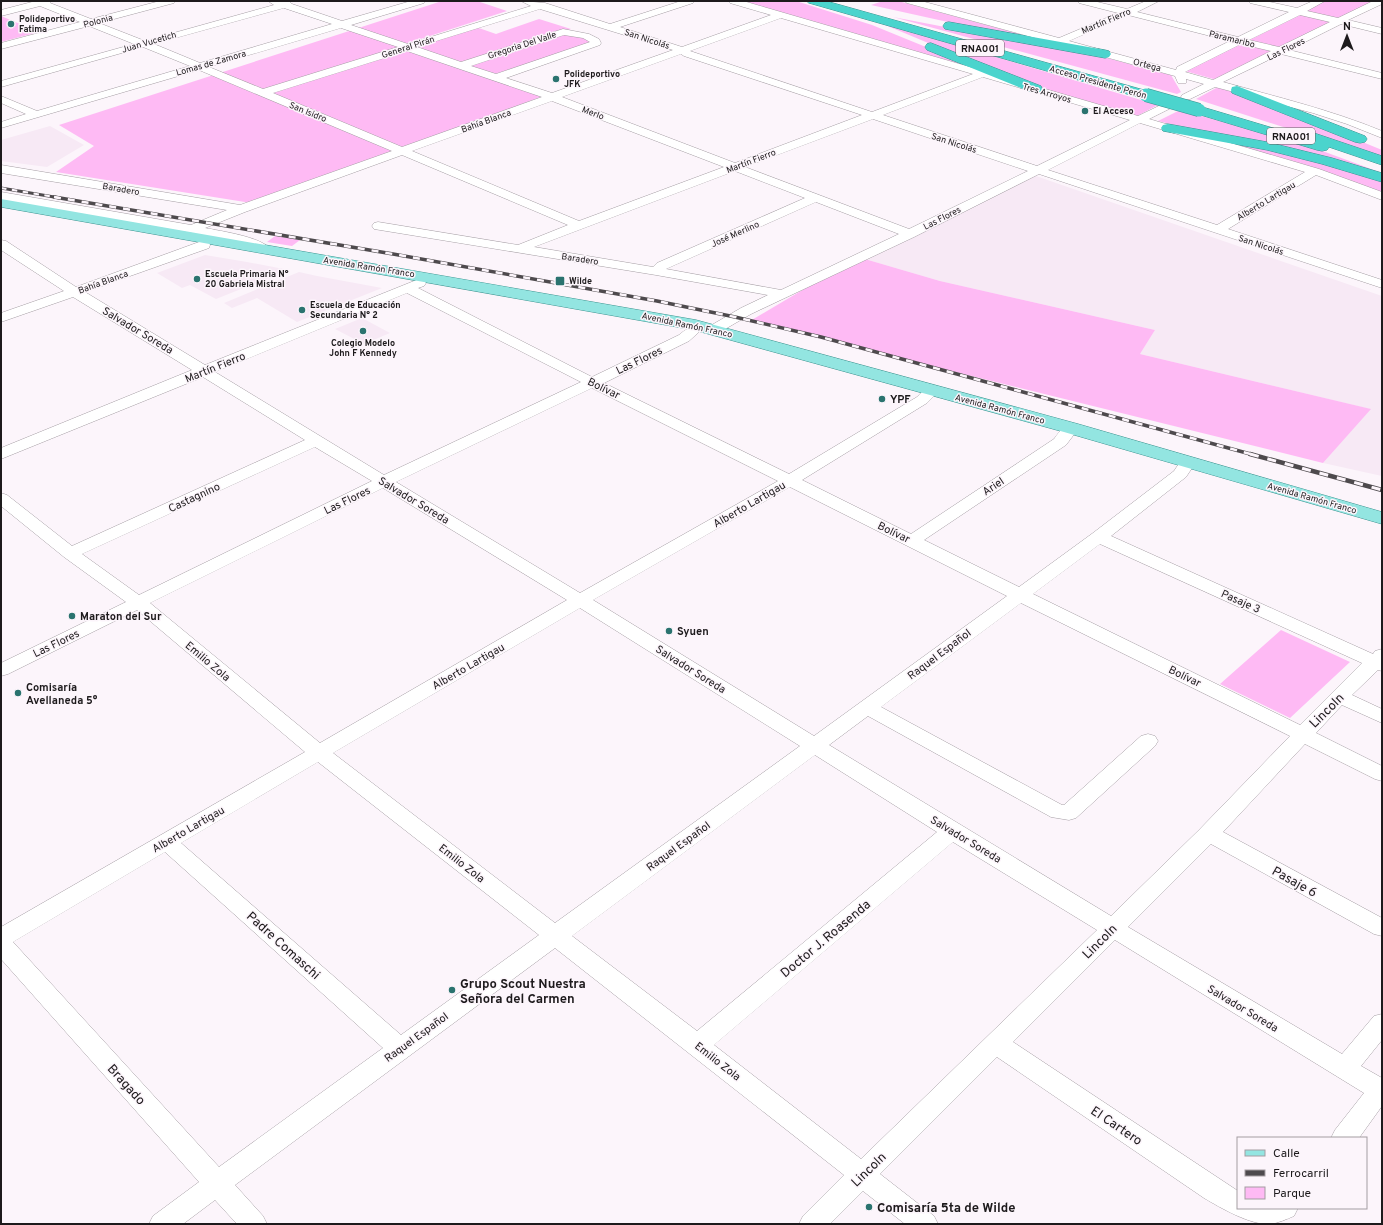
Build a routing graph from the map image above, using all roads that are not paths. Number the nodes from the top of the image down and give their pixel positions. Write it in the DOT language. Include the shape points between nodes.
graph roads {
  1 [pos="171,1"];
  2 [pos="273,1"];
  3 [pos="296,1"];
  4 [pos="421,1"];
  5 [pos="526,1"];
  6 [pos="554,1"];
  7 [pos="690,1"];
  8 [pos="733,1"];
  9 [pos="808,1"];
  10 [pos="813,1"];
  11 [pos="831,1"];
  12 [pos="835,1"];
  13 [pos="910,1"];
  14 [pos="949,1"];
  15 [pos="1082,1"];
  16 [pos="1154,1"];
  17 [pos="1253,1"];
  18 [pos="1320,1"];
  19 [pos="1380,1"];
  20 [pos="41,2"];
  21 [pos="283,5"];
  22 [pos="540,5"];
  23 [pos="932,7"];
  24 [pos="1298,12"];
  25 [pos="1,13"];
  26 [pos="1128,13"];
  27 [pos="780,15"];
  28 [pos="1342,21"];
  29 [pos="90,23"];
  30 [pos="339,25"];
  31 [pos="611,27"];
  32 [pos="1382,31"];
  33 [pos="586,36"];
  34 [pos="1239,40"];
  35 [pos="1058,42"];
  36 [pos="143,44"];
  37 [pos="1,46"];
  38 [pos="406,48"];
  39 [pos="682,51"];
  40 [pos="1281,51"];
  41 [pos="1105,54"];
  42 [pos="199,66"];
  43 [pos="459,66"];
  44 [pos="1179,73"];
  45 [pos="982,74"];
  46 [pos="1382,76"];
  47 [pos="496,78"];
  48 [pos="1,84"];
  49 [pos="1215,84"];
  50 [pos="1036,89"];
  51 [pos="1237,90"];
  52 [pos="262,93"];
  53 [pos="1150,93"];
  54 [pos="552,98"];
  55 [pos="1,99"];
  56 [pos="1169,105"];
  57 [pos="1202,107"];
  58 [pos="37,115"];
  59 [pos="872,115"];
  60 [pos="1140,120"];
  61 [pos="1,126"];
  62 [pos="1168,128"];
  63 [pos="1379,131"];
  64 [pos="1382,148"];
  65 [pos="404,151"];
  66 [pos="1382,161"];
  67 [pos="736,167"];
  68 [pos="1382,168"];
  69 [pos="1,169"];
  70 [pos="1037,170"];
  71 [pos="1314,171"];
  72 [pos="1382,178"];
  73 [pos="1382,196"];
  74 [pos="815,198"];
  75 [pos="41,204"];
  76 [pos="4,206"];
  77 [pos="241,209"];
  78 [pos="579,225"];
  79 [pos="378,226"];
  80 [pos="192,229"];
  81 [pos="1218,230"];
  82 [pos="910,234"];
  83 [pos="1,244"];
  84 [pos="204,245"];
  85 [pos="519,249"];
  86 [pos="264,250"];
  87 [pos="656,271"];
  88 [pos="419,283"];
  89 [pos="1382,284"];
  90 [pos="75,292"];
  91 [pos="782,294"];
  92 [pos="1,318"];
  93 [pos="715,329"];
  94 [pos="692,332"];
  95 [pos="205,371"];
  96 [pos="593,383"];
  97 [pos="930,393"];
  98 [pos="1069,432"];
  99 [pos="317,440"];
  100 [pos="1,454"];
  101 [pos="1186,465"];
  102 [pos="789,481"];
  103 [pos="384,482"];
  104 [pos="1,498"];
  105 [pos="1382,518"];
  106 [pos="1382,524"];
  107 [pos="1099,537"];
  108 [pos="911,541"];
  109 [pos="70,553"];
  110 [pos="1019,595"];
  111 [pos="580,600"];
  112 [pos="139,603"];
  113 [pos="1380,661"];
  114 [pos="1,670"];
  115 [pos="1340,697"];
  116 [pos="868,707"];
  117 [pos="1382,717"];
  118 [pos="1302,734"];
  119 [pos="1148,741"];
  120 [pos="814,746"];
  121 [pos="319,753"];
  122 [pos="1382,774"];
  123 [pos="952,831"];
  124 [pos="1208,833"];
  125 [pos="167,842"];
  126 [pos="1112,928"];
  127 [pos="1382,928"];
  128 [pos="555,935"];
  129 [pos="1,938"];
  130 [pos="1,944"];
  131 [pos="1382,1023"];
  132 [pos="997,1044"];
  133 [pos="697,1045"];
  134 [pos="400,1048"];
  135 [pos="1344,1069"];
  136 [pos="1381,1091"];
  137 [pos="1345,1137"];
  138 [pos="862,1175"];
  139 [pos="217,1184"];
  140 [pos="1237,1203"];
  141 [pos="162,1224"];
  142 [pos="254,1224"];
  143 [pos="812,1224"];
  144 [pos="926,1224"];
  1 -- 29 [label="street, Polonia"];
  2 -- 21 [label="street, Merlo"];
  3 -- 21 [label="street, Juan Vucetich"];
  4 -- 30 [label="street, Lomas de Zamora"];
  5 -- 22 [label="street, San Nicolás"];
  6 -- 22 [label="street, General Pirán"];
  7 -- 31 [label="street, Gregoria Del Valle"];
  8 -- 27 [label="street, Tres Arroyos"];
  9 -- 50 [label="highway" via="904,35"];
  10 -- 53 [label="highway, Acceso Presidente Perón / RNA001"];
  11 -- 53 [label="highway, Acceso Presidente Perón / RNA001"];
  12 -- 41 [label="highway" via="962,29"];
  13 -- 23 [label="street, Ortega"];
  14 -- 23 [label="street"];
  15 -- 26 [label="street, Paramaribo"];
  16 -- 26 [label="street, Martín Fierro"];
  17 -- 24 [label="street"];
  18 -- 24 [label="street"];
  19 -- 28 [label="street, Las Flores"];
  20 -- 25 [label="street"];
  20 -- 29 [label="street, San Isidro"];
  21 -- 30 [label="street, Merlo"];
  21 -- 36 [label="street, Juan Vucetich"];
  22 -- 31 [label="street, San Nicolás"];
  22 -- 38 [label="street, General Pirán"];
  23 -- 35 [label="street, Ortega"];
  24 -- 28 [label="street"];
  24 -- 34 [label="street"];
  26 -- 34 [label="street, Paramaribo"];
  26 -- 35 [label="street, Martín Fierro"];
  27 -- 39 [label="street, Bahía Blanca"];
  27 -- 45 [label="street, Tres Arroyos"];
  28 -- 32 [label="street"];
  28 -- 40 [label="street, Las Flores"];
  29 -- 36 [label="street, San Isidro"];
  29 -- 37 [label="street, Polonia"];
  30 -- 38 [label="street, Merlo"];
  30 -- 42 [label="street, Lomas de Zamora"];
  31 -- 33 [label="street, Gregoria Del Valle"];
  31 -- 39 [label="street, San Nicolás"];
  33 -- 43 [label="street, Gregoria Del Valle" via="561,32"];
  33 -- 47 [label="street, Gregoria Del Valle" via="596,42"];
  34 -- 40 [label="street, Paramaribo"];
  34 -- 44 [label="street" via="1181,69"];
  35 -- 41 [label="street, Ortega"];
  36 -- 42 [label="street, San Isidro"];
  36 -- 48 [label="street, Juan Vucetich"];
  38 -- 43 [label="street, Merlo"];
  38 -- 52 [label="street, General Pirán"];
  39 -- 54 [label="street, Bahía Blanca"];
  39 -- 59 [label="street, San Nicolás"];
  40 -- 46 [label="street, Paramaribo"];
  40 -- 49 [label="street, Las Flores"];
  41 -- 44 [label="street, Ortega"];
  42 -- 52 [label="street, San Isidro"];
  42 -- 58 [label="street, Lomas de Zamora"];
  43 -- 47 [label="street, Merlo"];
  44 -- 49 [label="street, Ortega"];
  44 -- 49 [label="street, Las Flores" via="1189,96"];
  45 -- 50 [label="street, Tres Arroyos"];
  45 -- 59 [label="street, Martín Fierro"];
  47 -- 54 [label="street, Merlo"];
  49 -- 51 [label="street, Ortega"];
  50 -- 60 [label="street, Tres Arroyos"];
  51 -- 63 [label="street, Ortega"];
  51 -- 64 [label="highway"];
  52 -- 65 [label="street, San Isidro"];
  53 -- 57 [label="highway, Acceso Presidente Perón / RNA001, bridge"];
  54 -- 65 [label="street, Bahía Blanca"];
  54 -- 67 [label="street, Merlo"];
  55 -- 58 [label="street"];
  56 -- 60 [label="street, Las Flores"];
  57 -- 66 [label="highway, Acceso Presidente Perón / RNA001" via="1290,130"];
  57 -- 68 [label="highway, Acceso Presidente Perón / RNA001"];
  58 -- 61 [label="street, Lomas de Zamora"];
  59 -- 67 [label="street, Martín Fierro"];
  59 -- 70 [label="street, San Nicolás"];
  60 -- 62 [label="street, Tres Arroyos"];
  60 -- 70 [label="street, Las Flores"];
  62 -- 71 [label="street, Tres Arroyos"];
  62 -- 72 [label="highway" via="1268,146"];
  65 -- 77 [label="street, Bahía Blanca"];
  65 -- 78 [label="street, San Isidro"];
  67 -- 74 [label="street, Merlo"];
  67 -- 78 [label="street, Martín Fierro"];
  69 -- 77 [label="street, Baradero"];
  70 -- 81 [label="street, San Nicolás"];
  70 -- 82 [label="street, Las Flores"];
  71 -- 73 [label="street, Tres Arroyos"];
  71 -- 81 [label="street, Alberto Lartigau"];
  74 -- 82 [label="street, Merlo"];
  74 -- 87 [label="street, José Merlino" via="662,266"];
  75 -- 76 [label="street"];
  75 -- 76 [label="street"];
  75 -- 80 [label="street"];
  76 -- 84 [label="main road, Avenida Ramón Franco"];
  76 -- 86 [label="main road, Avenida Ramón Franco"];
  77 -- 80 [label="street, Bahía Blanca"];
  78 -- 85 [label="street, Martín Fierro"];
  79 -- 85 [label="street, Baradero"];
  80 -- 86 [label="street" via="248,241"];
  81 -- 89 [label="street, San Nicolás"];
  82 -- 91 [label="street, Las Flores"];
  83 -- 90 [label="street, Salvador Soreda"];
  84 -- 88 [label="main road, Avenida Ramón Franco"];
  84 -- 90 [label="street, Bahía Blanca"];
  85 -- 87 [label="street, Baradero"];
  86 -- 88 [label="main road, Avenida Ramón Franco"];
  87 -- 91 [label="street, Baradero"];
  88 -- 93 [label="main road, Avenida Ramón Franco" via="674,320"];
  88 -- 94 [label="main road, Avenida Ramón Franco"];
  88 -- 95 [label="street, Martín Fierro"];
  88 -- 96 [label="street, Bolívar"];
  90 -- 92 [label="street, Bahía Blanca"];
  90 -- 95 [label="street, Salvador Soreda"];
  91 -- 93 [label="street, Las Flores"];
  93 -- 97 [label="main road, Avenida Ramón Franco"];
  94 -- 96 [label="street, Las Flores"];
  94 -- 97 [label="main road, Avenida Ramón Franco"];
  95 -- 99 [label="street, Salvador Soreda"];
  95 -- 100 [label="street, Martín Fierro"];
  96 -- 102 [label="street, Bolívar"];
  96 -- 103 [label="street, Las Flores"];
  97 -- 98 [label="main road, Avenida Ramón Franco"];
  97 -- 102 [label="street, Alberto Lartigau"];
  98 -- 101 [label="main road, Avenida Ramón Franco"];
  98 -- 108 [label="street, Ariel" via="1060,442"];
  99 -- 103 [label="street, Salvador Soreda"];
  99 -- 109 [label="street, Castagnino"];
  101 -- 105 [label="main road, Avenida Ramón Franco"];
  101 -- 106 [label="main road, Avenida Ramón Franco"];
  101 -- 107 [label="street, Raquel Español" via="1180,474"];
  102 -- 108 [label="street, Bolívar"];
  102 -- 111 [label="street, Alberto Lartigau"];
  103 -- 111 [label="street, Salvador Soreda"];
  103 -- 112 [label="street, Las Flores"];
  104 -- 109 [label="street, Emilio Zola"];
  107 -- 110 [label="street, Raquel Español"];
  107 -- 113 [label="street, Pasaje 3"];
  108 -- 110 [label="street, Bolívar"];
  109 -- 112 [label="street, Emilio Zola"];
  110 -- 116 [label="street, Raquel Español"];
  110 -- 118 [label="street, Bolívar"];
  111 -- 120 [label="street, Salvador Soreda"];
  111 -- 121 [label="street, Alberto Lartigau"];
  112 -- 114 [label="street, Las Flores"];
  112 -- 121 [label="street, Emilio Zola"];
  113 -- 115 [label="street, Lincoln"];
  115 -- 117 [label="street"];
  115 -- 118 [label="street, Lincoln"];
  116 -- 119 [label="street" via="1058,812 1070,813"];
  116 -- 120 [label="street, Raquel Español"];
  118 -- 122 [label="street, Bolívar"];
  118 -- 124 [label="street, Lincoln"];
  120 -- 123 [label="street, Salvador Soreda"];
  120 -- 128 [label="street, Raquel Español"];
  121 -- 125 [label="street, Alberto Lartigau"];
  121 -- 128 [label="street, Emilio Zola"];
  123 -- 126 [label="street, Salvador Soreda"];
  123 -- 133 [label="street, Doctor J. Roasenda"];
  124 -- 126 [label="street, Lincoln"];
  124 -- 127 [label="street, Pasaje 6"];
  125 -- 129 [label="street, Alberto Lartigau"];
  125 -- 134 [label="street, Padre Comaschi"];
  126 -- 132 [label="street, Lincoln"];
  126 -- 135 [label="street, Salvador Soreda"];
  128 -- 133 [label="street, Emilio Zola"];
  128 -- 134 [label="street, Raquel Español"];
  130 -- 139 [label="street, Bragado"];
  131 -- 135 [label="street"];
  132 -- 138 [label="street, Lincoln"];
  132 -- 140 [label="street, El Cartero" via="1213,1190"];
  133 -- 138 [label="street, Emilio Zola"];
  134 -- 139 [label="street, Raquel Español"];
  135 -- 136 [label="street, Salvador Soreda"];
  136 -- 137 [label="street"];
  138 -- 143 [label="street, Lincoln"];
  138 -- 144 [label="street, Emilio Zola"];
  139 -- 141 [label="street, Raquel Español"];
  139 -- 142 [label="street, Bragado"];
}
